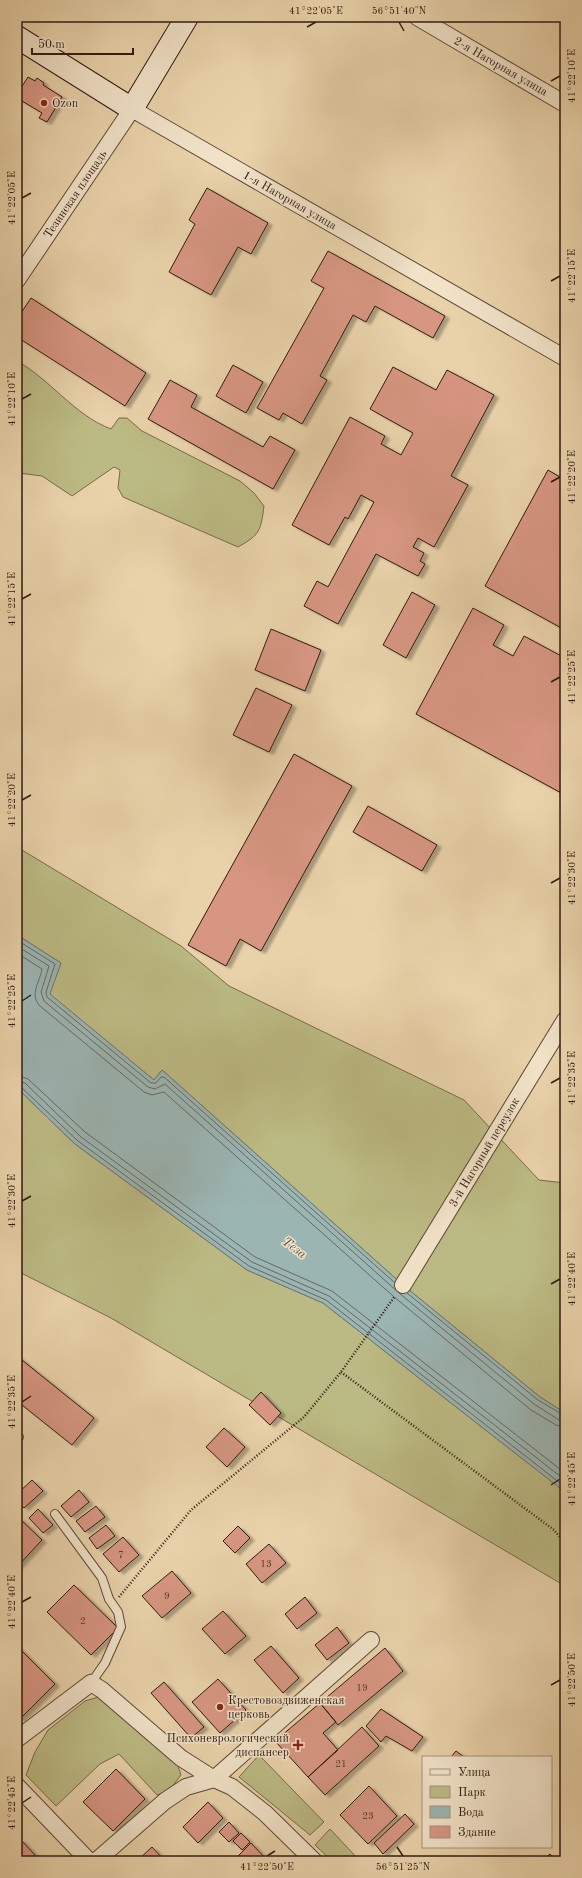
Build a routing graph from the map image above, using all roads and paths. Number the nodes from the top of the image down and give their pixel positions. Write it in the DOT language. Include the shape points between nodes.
graph roads {
  1 [pos="187,17"];
  2 [pos="417,17"];
  3 [pos="17,37"];
  4 [pos="565,104"];
  5 [pos="132,109"];
  6 [pos="17,280"];
  7 [pos="565,358"];
  8 [pos="565,1020"];
  9 [pos="403,1285"];
  10 [pos="341,1372"];
  11 [pos="55,1514"];
  12 [pos="565,1543"];
  13 [pos="118,1612"];
  14 [pos="371,1640"];
  15 [pos="91,1684"];
  16 [pos="17,1739"];
  17 [pos="214,1779"];
  18 [pos="17,1786"];
  19 [pos="88,1860"];
  20 [pos="314,1861"];
  1 -- 5 [label="street"];
  2 -- 4 [label="street, 2-я Нагорная улица"];
  3 -- 5 [label="street, 1-я Нагорная улица"];
  5 -- 6 [label="street, Тезинская площадь"];
  5 -- 7 [label="street, 1-я Нагорная улица"];
  8 -- 9 [label="street, 3-й Нагорный переулок"];
  9 -- 10 [label="path"];
  10 -- 12 [label="path" via="554,1530"];
  10 -- 13 [label="path" via="304,1417 191,1510 122,1593"];
  11 -- 13 [label="lane" via="102,1578 109,1599"];
  13 -- 15 [label="lane" via="121,1627 119,1633 105,1663"];
  14 -- 17 [label="street"];
  15 -- 16 [label="street"];
  15 -- 17 [label="street" via="102,1690 181,1758"];
  17 -- 19 [label="street" via="186,1787"];
  17 -- 20 [label="street" via="232,1787 265,1813"];
  18 -- 19 [label="street"];
}
